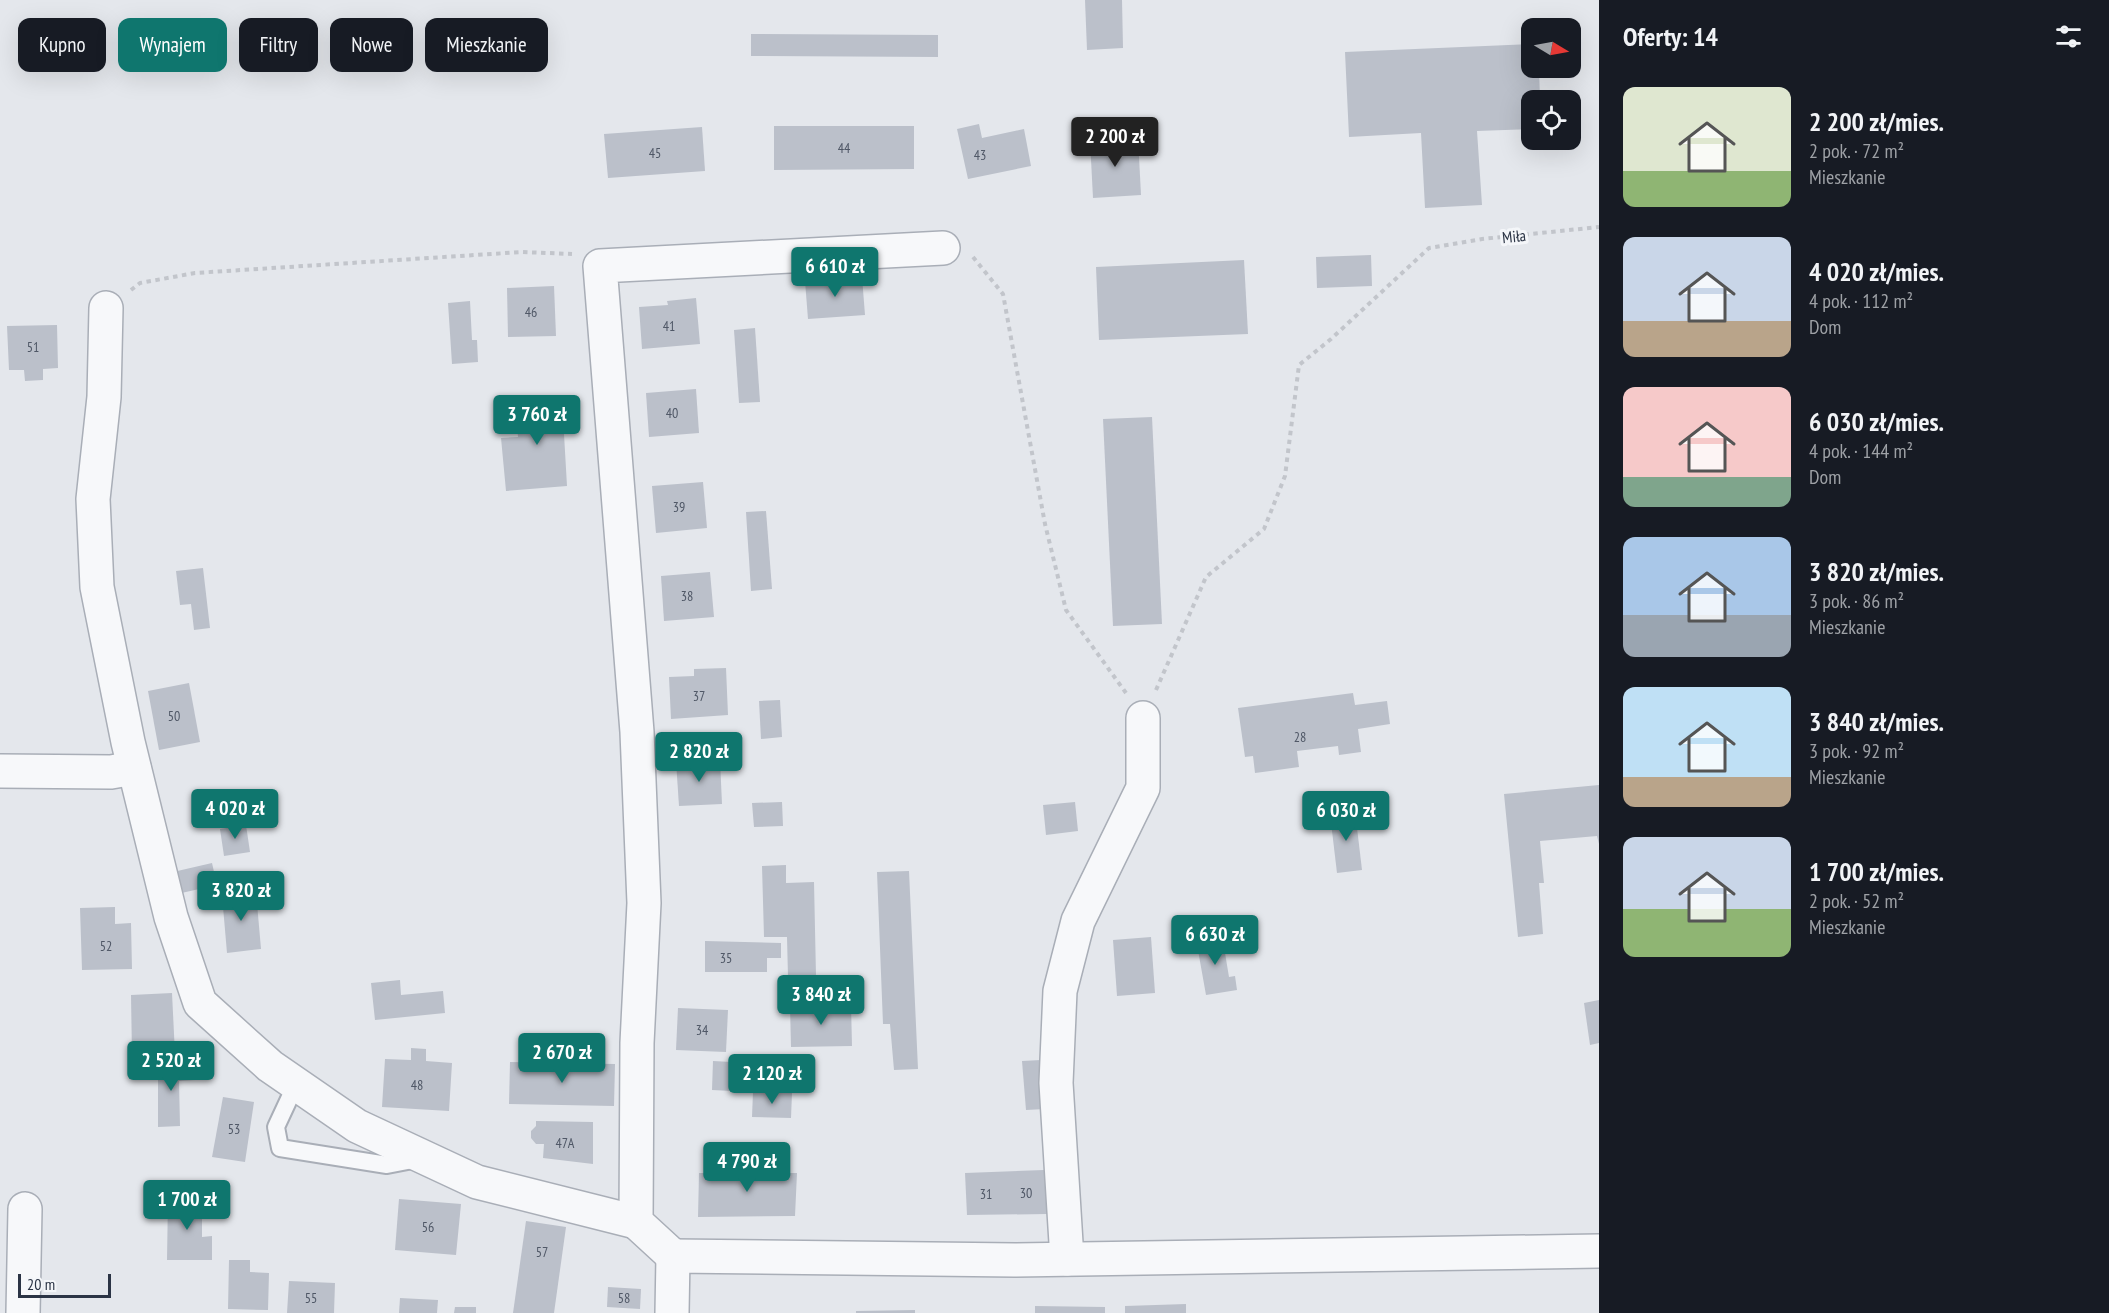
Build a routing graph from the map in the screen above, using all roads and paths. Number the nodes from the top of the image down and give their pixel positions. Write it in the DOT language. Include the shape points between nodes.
graph roads {
  1 [pos="1599,227"];
  2 [pos="943,248"];
  3 [pos="600,266"];
  4 [pos="106,308"];
  5 [pos="1143,718"];
  6 [pos="135,768"];
  7 [pos="0,771"];
  8 [pos="296,1084"];
  9 [pos="424,1158"];
  10 [pos="25,1209"];
  11 [pos="636,1222"];
  12 [pos="1599,1251"];
  13 [pos="673,1256"];
  14 [pos="1067,1260"];
  15 [pos="23,1313"];
  16 [pos="672,1313"];
  1 -- 5 [label="path, Miła" via="1429,248 1299,365 1285,476 1264,529 1206,577"];
  2 -- 3 [label="street"];
  2 -- 5 [label="path" via="975,258 1003,294 1045,524 1066,610"];
  3 -- 4 [label="path" via="579,254 522,252 195,273 140,283"];
  3 -- 11 [label="street" via="637,732 644,903 637,1043"];
  4 -- 6 [label="street" via="104,397 93,500 97,587"];
  5 -- 14 [label="street" via="1143,788 1078,921 1060,991 1056,1083"];
  6 -- 7 [label="street" via="111,772"];
  6 -- 8 [label="street" via="171,917 200,1003 270,1066"];
  8 -- 9 [label="street" via="357,1126"];
  8 -- 9 [label="lane" via="276,1127 280,1148 387,1165"];
  9 -- 11 [label="street" via="477,1182"];
  10 -- 15 [label="street"];
  11 -- 13 [label="street"];
  12 -- 14 [label="street"];
  13 -- 14 [label="street"];
  13 -- 16 [label="street"];
}
